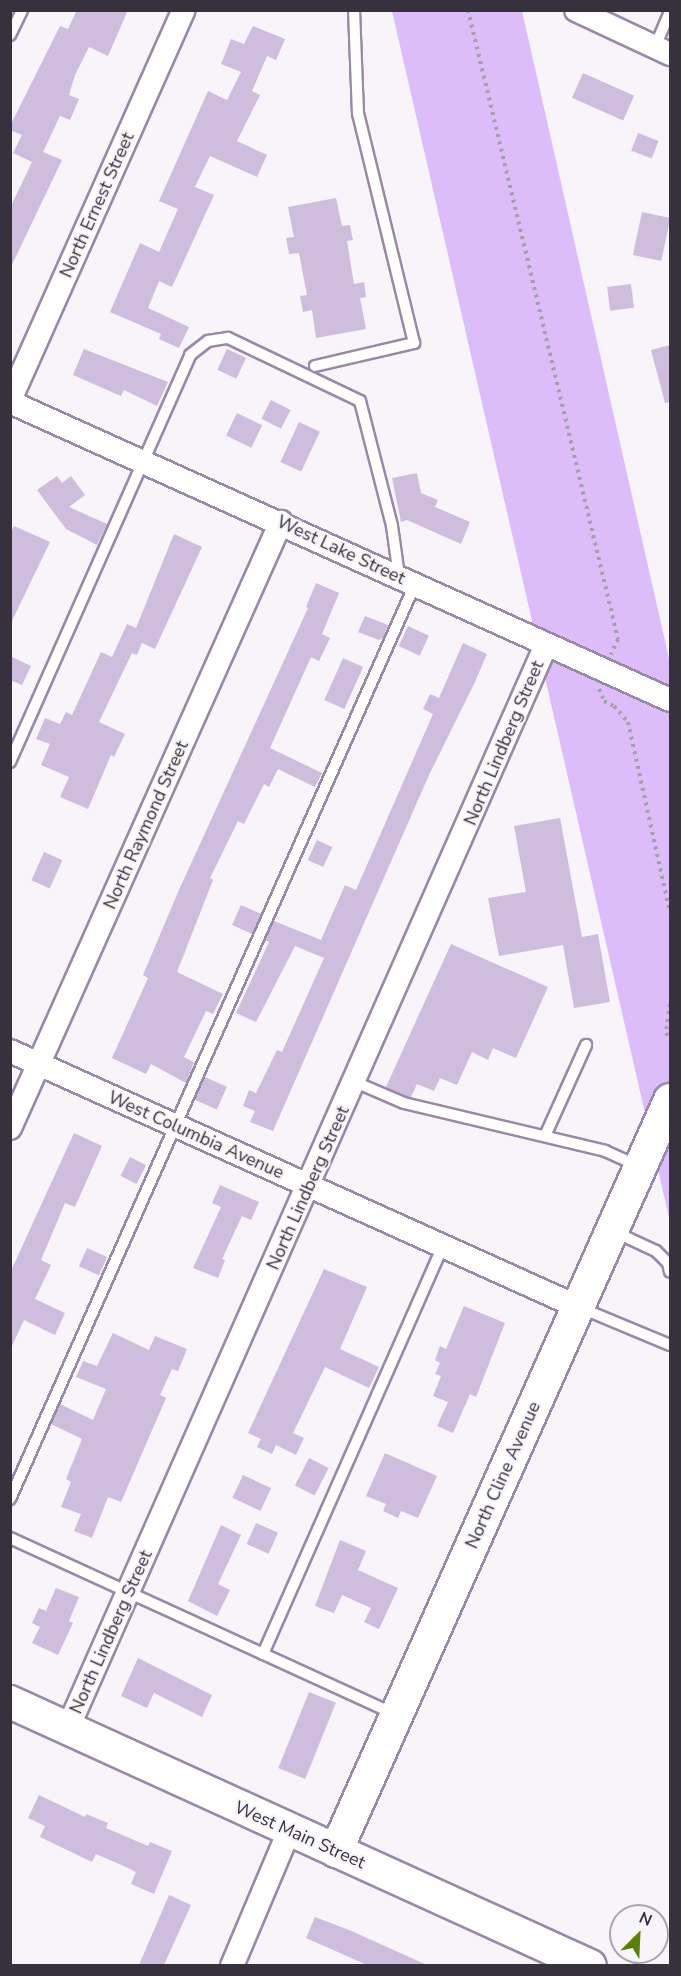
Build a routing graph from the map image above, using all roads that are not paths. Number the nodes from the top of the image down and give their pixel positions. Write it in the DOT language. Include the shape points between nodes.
graph roads {
  1 [pos="22,10"];
  2 [pos="184,10"];
  3 [pos="354,10"];
  4 [pos="576,10"];
  5 [pos="670,12"];
  6 [pos="10,35"];
  7 [pos="663,51"];
  8 [pos="315,366"];
  9 [pos="10,401"];
  10 [pos="144,461"];
  11 [pos="281,522"];
  12 [pos="407,580"];
  13 [pos="546,645"];
  14 [pos="670,700"];
  15 [pos="10,762"];
  16 [pos="586,1045"];
  17 [pos="10,1052"];
  18 [pos="39,1064"];
  19 [pos="355,1082"];
  20 [pos="670,1100"];
  21 [pos="174,1124"];
  22 [pos="10,1128"];
  23 [pos="545,1136"];
  24 [pos="640,1167"];
  25 [pos="308,1186"];
  26 [pos="612,1231"];
  27 [pos="443,1246"];
  28 [pos="670,1272"];
  29 [pos="578,1307"];
  30 [pos="670,1345"];
  31 [pos="10,1499"];
  32 [pos="10,1538"];
  33 [pos="128,1591"];
  34 [pos="263,1654"];
  35 [pos="10,1702"];
  36 [pos="396,1715"];
  37 [pos="67,1730"];
  38 [pos="290,1831"];
  39 [pos="336,1851"];
  40 [pos="232,1965"];
  41 [pos="590,1965"];
  1 -- 6 [label="lane"];
  2 -- 9 [label="street, North Ernest Street"];
  3 -- 8 [label="lane" via="358,114 414,343"];
  4 -- 7 [label="street"];
  5 -- 7 [label="lane"];
  9 -- 10 [label="street, West Lake Street"];
  10 -- 11 [label="street, West Lake Street"];
  10 -- 12 [label="lane" via="190,355 218,337 239,343 360,401"];
  10 -- 15 [label="lane"];
  11 -- 12 [label="street, West Lake Street"];
  11 -- 18 [label="street, North Raymond Street"];
  12 -- 13 [label="street, West Lake Street"];
  12 -- 21 [label="lane"];
  13 -- 14 [label="street, West Lake Street"];
  13 -- 19 [label="street, North Lindberg Street"];
  16 -- 23 [label="lane"];
  17 -- 18 [label="street, West Columbia Avenue"];
  18 -- 21 [label="street, West Columbia Avenue"];
  18 -- 22 [label="street, North Raymond Street"];
  19 -- 23 [label="lane" via="404,1103"];
  19 -- 25 [label="street, North Lindberg Street"];
  20 -- 24 [label="street, North Cline Avenue"];
  21 -- 25 [label="street, West Columbia Avenue"];
  21 -- 31 [label="lane"];
  23 -- 24 [label="lane" via="605,1151"];
  24 -- 26 [label="street, North Cline Avenue"];
  25 -- 27 [label="street, West Columbia Avenue"];
  25 -- 33 [label="street, North Lindberg Street"];
  26 -- 28 [label="lane" via="656,1251 668,1263"];
  26 -- 29 [label="street, North Cline Avenue"];
  27 -- 29 [label="street, West Columbia Avenue"];
  27 -- 34 [label="lane"];
  29 -- 30 [label="lane"];
  29 -- 36 [label="street, North Cline Avenue"];
  32 -- 33 [label="lane"];
  33 -- 34 [label="lane"];
  33 -- 37 [label="street, North Lindberg Street"];
  34 -- 36 [label="lane"];
  35 -- 37 [label="street, West Main Street"];
  36 -- 39 [label="street, North Cline Avenue"];
  37 -- 38 [label="street, West Main Street"];
  38 -- 39 [label="street, West Main Street"];
  38 -- 40 [label="street"];
  39 -- 41 [label="street, West Main Street"];
}
